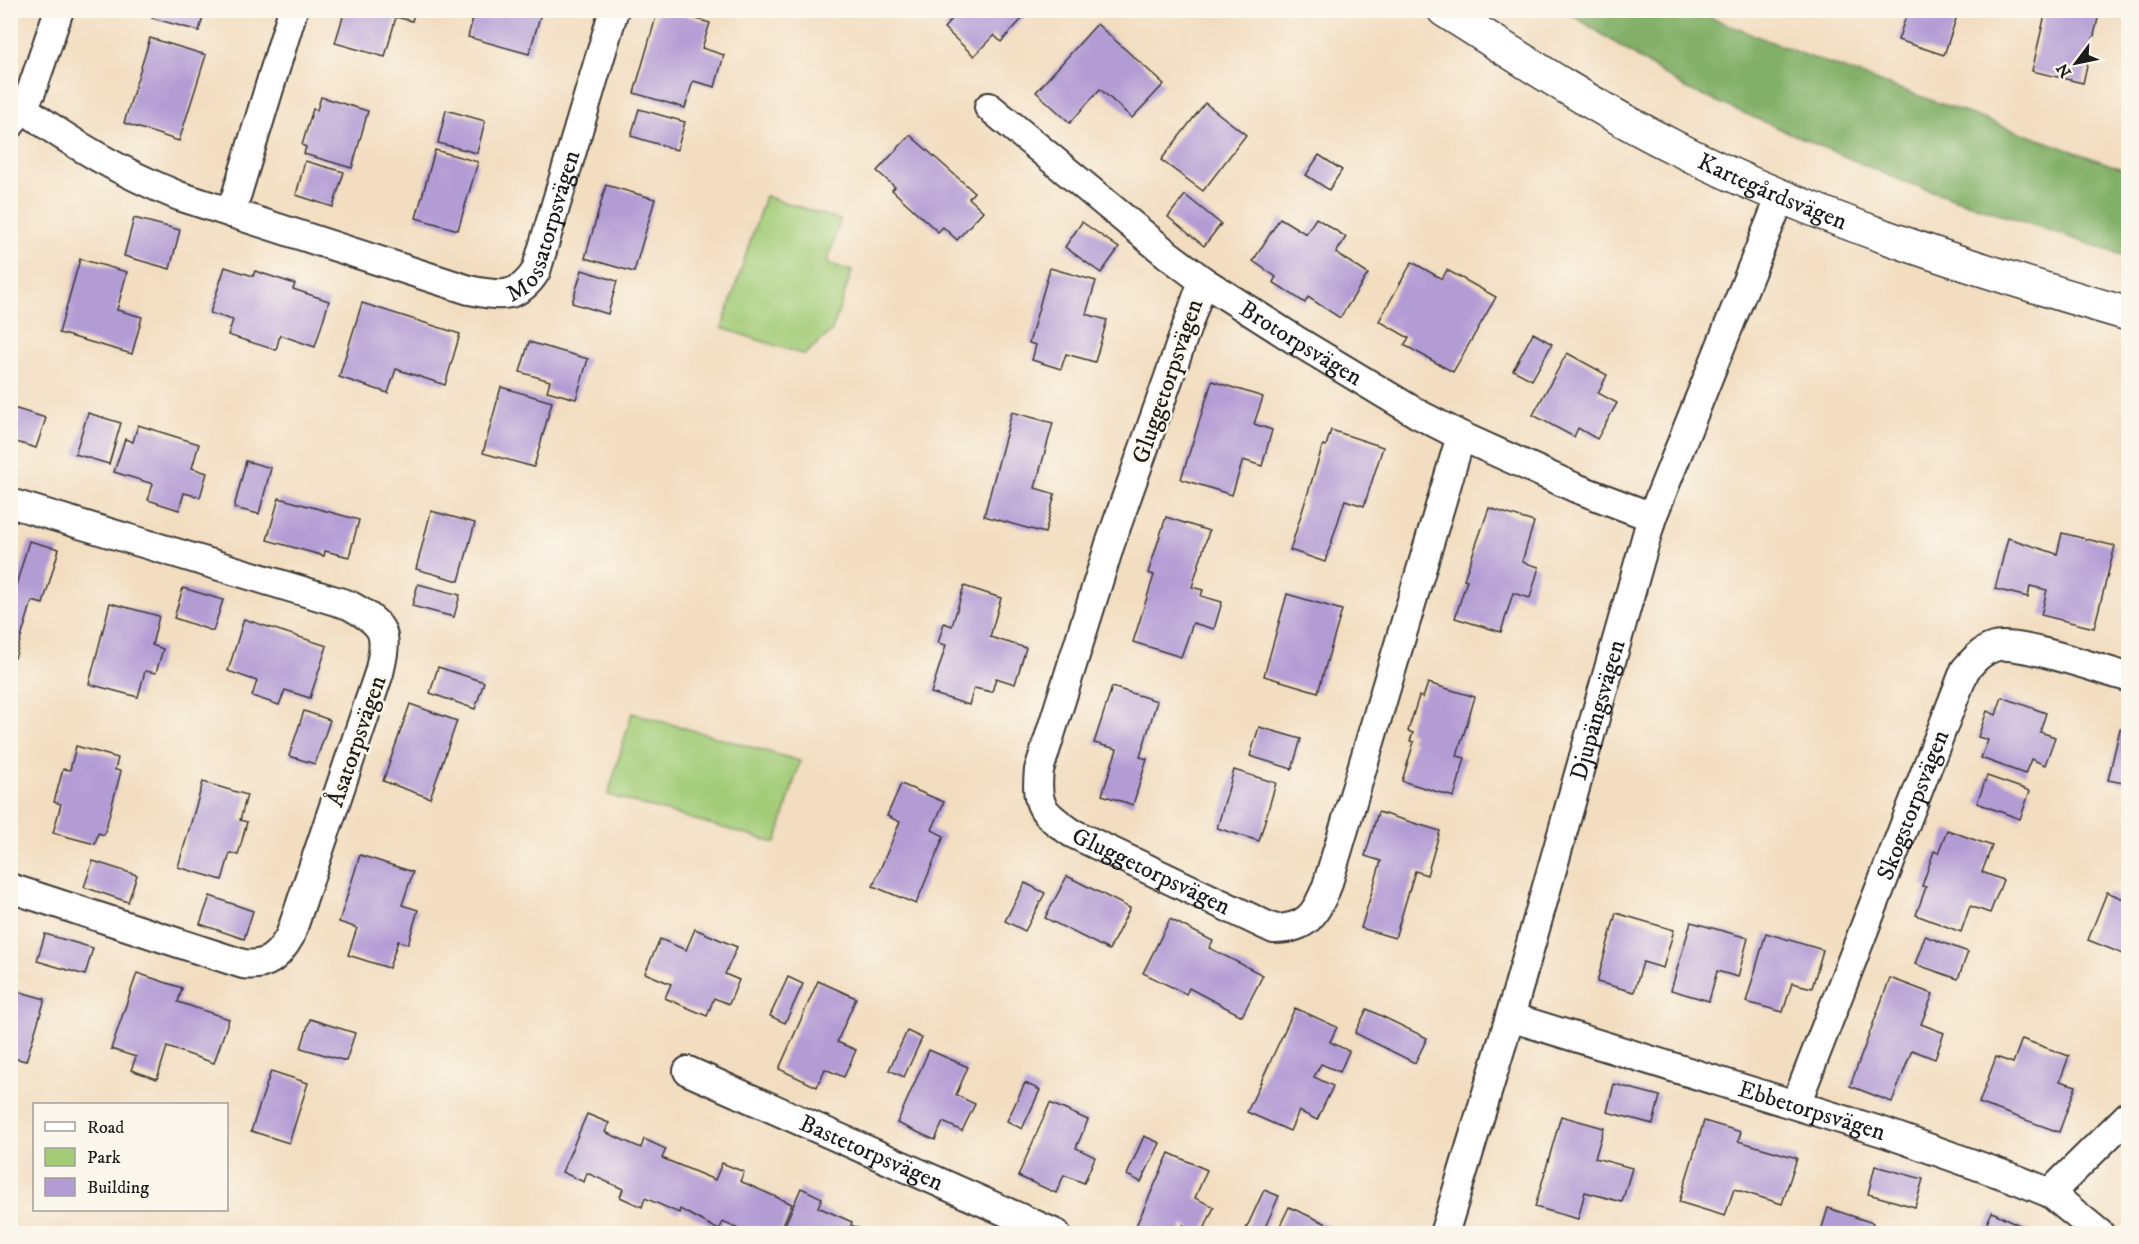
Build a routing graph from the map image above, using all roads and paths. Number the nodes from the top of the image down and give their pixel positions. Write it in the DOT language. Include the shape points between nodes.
graph roads {
  1 [pos="60,10"];
  2 [pos="293,10"];
  3 [pos="615,10"];
  4 [pos="1444,10"];
  5 [pos="989,107"];
  6 [pos="16,116"];
  7 [pos="1780,196"];
  8 [pos="231,213"];
  9 [pos="1203,281"];
  10 [pos="2128,314"];
  11 [pos="1461,436"];
  12 [pos="10,503"];
  13 [pos="1652,517"];
  14 [pos="2128,677"];
  15 [pos="10,888"];
  16 [pos="1510,1017"];
  17 [pos="688,1071"];
  18 [pos="1796,1104"];
  19 [pos="2128,1116"];
  20 [pos="2050,1193"];
  21 [pos="1056,1233"];
  22 [pos="1444,1233"];
  23 [pos="2100,1233"];
  1 -- 6 [label="street" via="31,92"];
  2 -- 8 [label="street"];
  3 -- 8 [label="street, Mossatorpsvägen" via="536,271 527,285 510,294 495,296 469,290"];
  4 -- 7 [label="street, Kartegårdsvägen" via="1547,76 1673,147"];
  5 -- 9 [label="street, Brotorpsvägen"];
  6 -- 8 [label="street, Mossatorpsvägen" via="138,180"];
  7 -- 10 [label="street, Kartegårdsvägen" via="1918,248"];
  7 -- 13 [label="street, Djupängsvägen"];
  9 -- 11 [label="street, Brotorpsvägen"];
  9 -- 11 [label="street, Gluggetorpsvägen" via="1110,544 1039,771 1040,806 1072,833 1274,929 1289,929 1307,921 1328,886"];
  11 -- 13 [label="street, Brotorpsvägen"];
  12 -- 15 [label="street, Åsatorpsvägen" via="349,605 381,627 385,647 290,936 270,962 257,966 243,964"];
  13 -- 16 [label="street, Djupängsvägen"];
  14 -- 18 [label="street, Skogstorpsvägen" via="2017,646 1993,647 1965,670"];
  16 -- 18 [label="street, Ebbetorpsvägen"];
  16 -- 22 [label="street, Djupängsvägen"];
  17 -- 21 [label="street, Bastetorpsvägen"];
  18 -- 20 [label="street, Ebbetorpsvägen"];
  19 -- 20 [label="street"];
  20 -- 23 [label="street, Ebbetorpsvägen"];
}
